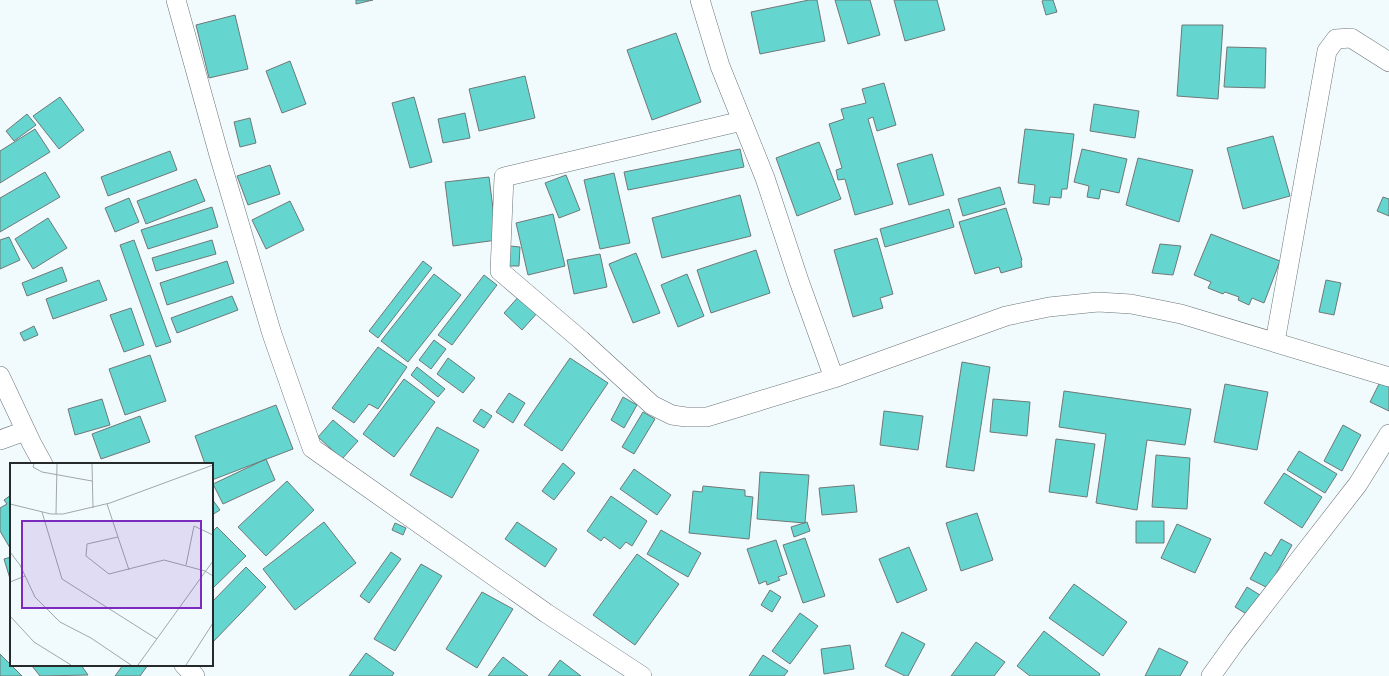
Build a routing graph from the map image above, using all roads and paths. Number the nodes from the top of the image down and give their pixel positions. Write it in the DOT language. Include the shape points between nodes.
graph roads {
  1 [pos="176,0"];
  2 [pos="700,0"];
  3 [pos="1389,62"];
  4 [pos="742,122"];
  5 [pos="1275,342"];
  6 [pos="0,376"];
  7 [pos="1389,377"];
  8 [pos="834,378"];
  9 [pos="26,431"];
  10 [pos="1389,434"];
  11 [pos="0,440"];
  12 [pos="42,463"];
  13 [pos="185,666"];
  14 [pos="195,676"];
  15 [pos="642,676"];
  16 [pos="1211,676"];
  1 -- 15 [label="street" via="218,155 270,326 312,448 546,613"];
  2 -- 4 [label="street" via="720,66"];
  3 -- 5 [label="street" via="1351,38 1336,39 1327,51"];
  4 -- 8 [label="street"];
  4 -- 8 [label="street" via="504,177 500,271 652,405 672,415 707,417"];
  5 -- 7 [label="street"];
  5 -- 8 [label="street" via="1181,314 1131,304 1098,302 1049,307 1006,316"];
  6 -- 9 [label="street"];
  9 -- 11 [label="street"];
  9 -- 12 [label="street"];
  10 -- 16 [label="street" via="1358,484"];
  13 -- 14 [label="street"];
}
